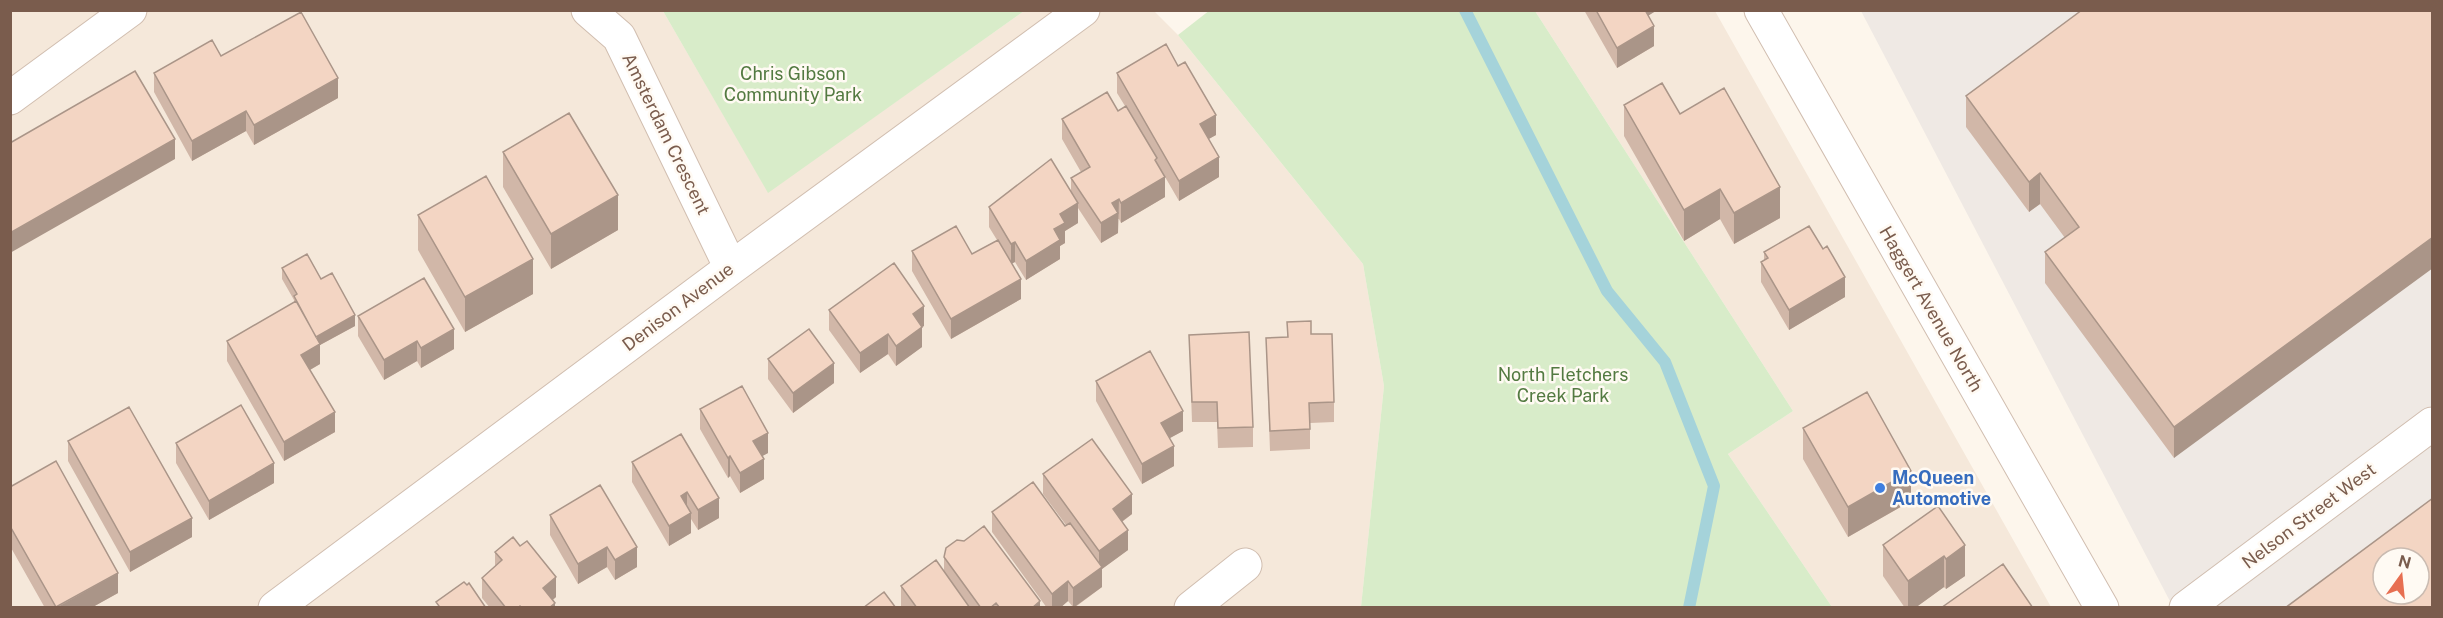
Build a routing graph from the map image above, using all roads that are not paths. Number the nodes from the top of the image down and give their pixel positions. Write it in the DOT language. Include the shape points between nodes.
graph roads {
  1 [pos="130,10"];
  2 [pos="588,10"];
  3 [pos="1083,10"];
  4 [pos="1761,10"];
  5 [pos="10,98"];
  6 [pos="731,268"];
  7 [pos="2433,424"];
  8 [pos="1245,565"];
  9 [pos="275,608"];
  10 [pos="1191,608"];
  11 [pos="2102,608"];
  12 [pos="2186,608"];
  1 -- 5 [label="street"];
  2 -- 6 [label="street, Amsterdam Crescent" via="619,37"];
  3 -- 6 [label="street, Denison Avenue"];
  4 -- 11 [label="street, Haggert Avenue North"];
  6 -- 9 [label="street, Denison Avenue"];
  7 -- 12 [label="street, Nelson Street West"];
  8 -- 10 [label="street"];
}
